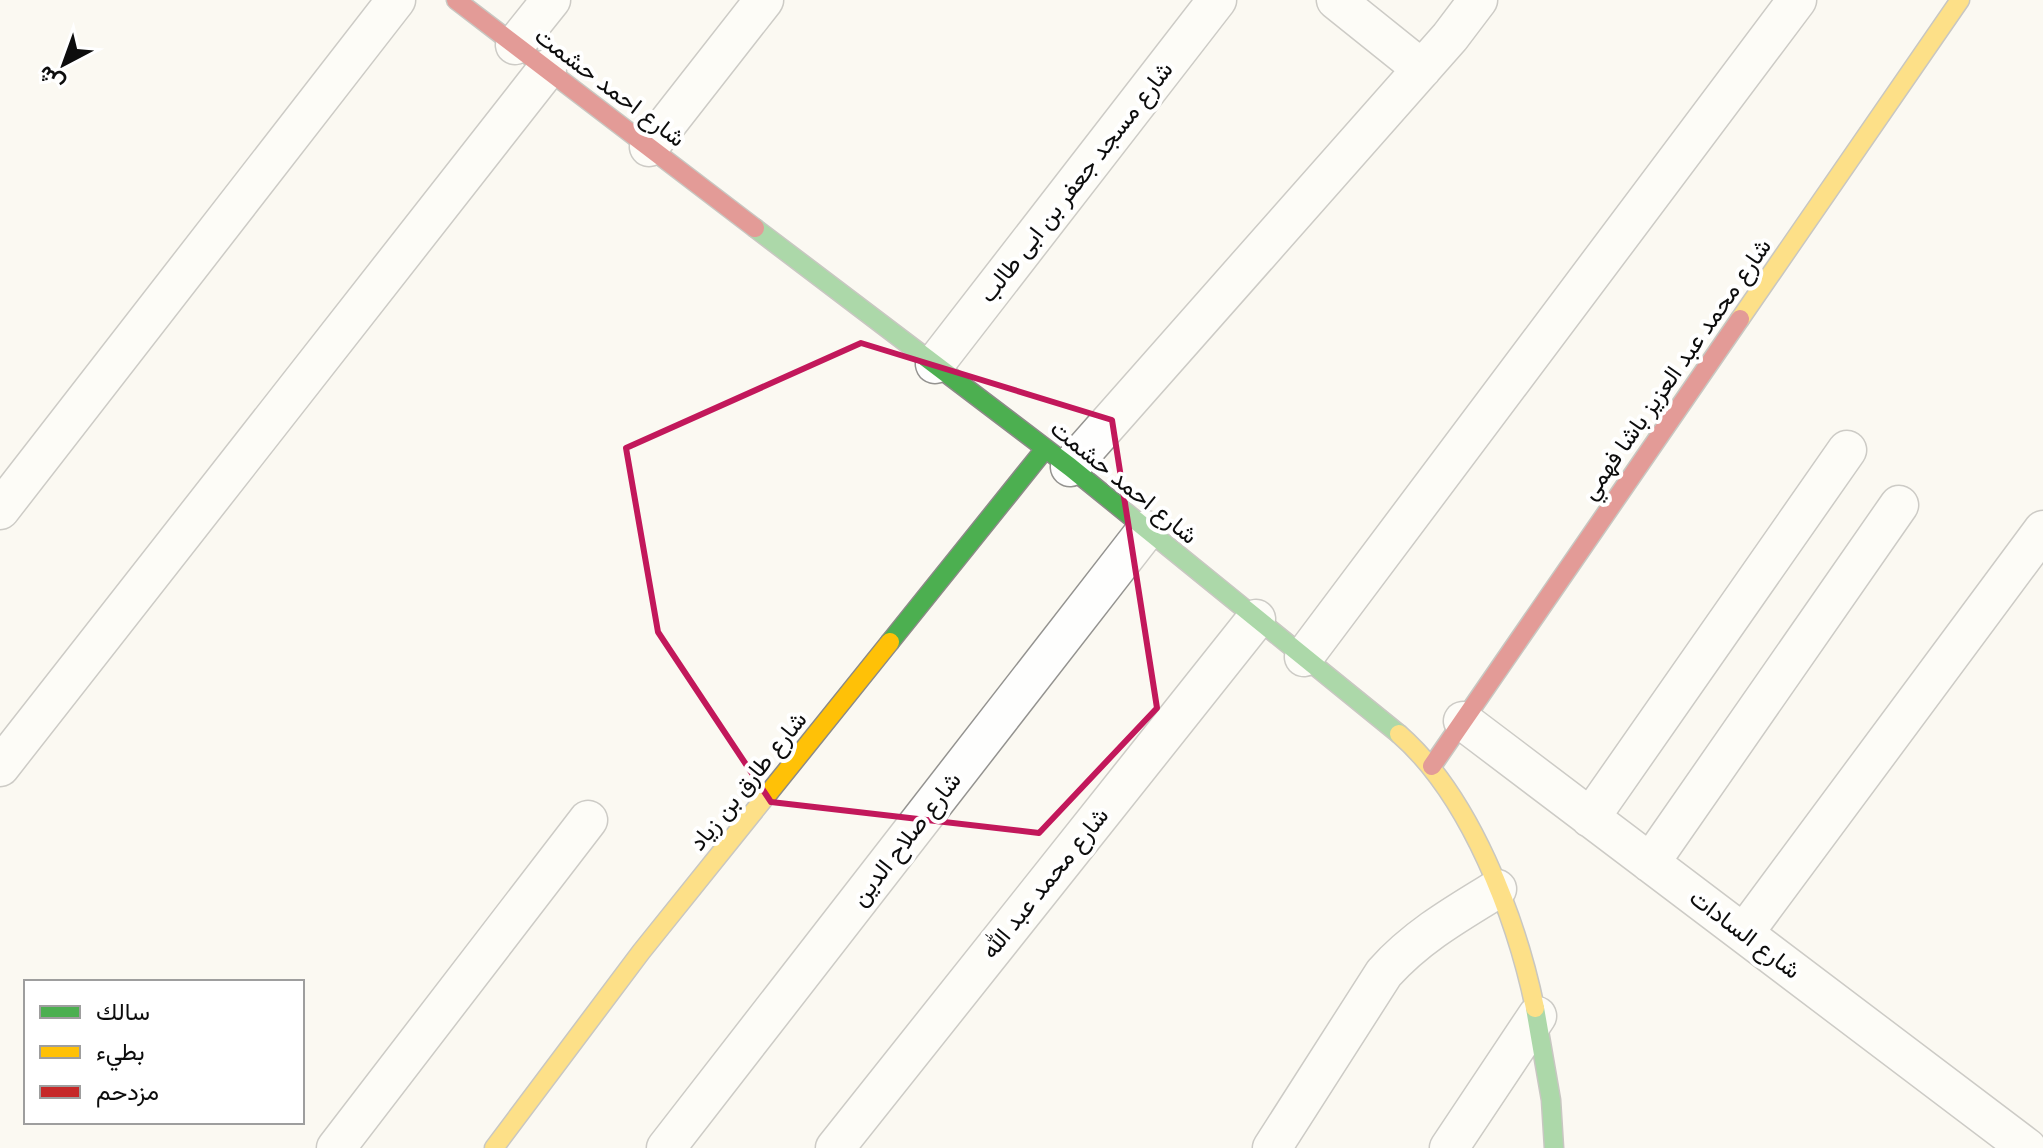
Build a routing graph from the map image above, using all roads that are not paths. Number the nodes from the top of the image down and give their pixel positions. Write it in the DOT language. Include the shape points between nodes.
graph roads {
  1 [pos="396,0"];
  2 [pos="456,0"];
  3 [pos="551,0"];
  4 [pos="764,0"];
  5 [pos="1217,0"];
  6 [pos="1478,0"];
  7 [pos="1797,0"];
  8 [pos="1960,0"];
  9 [pos="1339,1"];
  10 [pos="515,45"];
  11 [pos="547,69"];
  12 [pos="1422,69"];
  13 [pos="649,147"];
  14 [pos="935,364"];
  15 [pos="1847,450"];
  16 [pos="1057,458"];
  17 [pos="1899,505"];
  18 [pos="0,510"];
  19 [pos="1146,530"];
  20 [pos="2043,530"];
  21 [pos="1256,619"];
  22 [pos="1304,657"];
  23 [pos="1463,721"];
  24 [pos="1432,766"];
  25 [pos="0,767"];
  26 [pos="1590,818"];
  27 [pos="588,820"];
  28 [pos="1650,863"];
  29 [pos="1497,889"];
  30 [pos="1744,933"];
  31 [pos="1537,1016"];
  32 [pos="336,1148"];
  33 [pos="494,1148"];
  34 [pos="666,1148"];
  35 [pos="835,1148"];
  36 [pos="1272,1148"];
  37 [pos="1449,1148"];
  38 [pos="1554,1148"];
  39 [pos="2027,1148"];
  1 -- 18 [label="street"];
  2 -- 10 [label="street, شارع احمد حشمت"];
  3 -- 10 [label="street"];
  4 -- 13 [label="street"];
  5 -- 14 [label="street, شارع مسجد جعفر بن ابى طالب"];
  6 -- 12 [label="street"];
  7 -- 22 [label="street"];
  8 -- 23 [label="street, شارع محمد عبد العزيز باشا فهمي"];
  9 -- 12 [label="street"];
  10 -- 11 [label="street, شارع احمد حشمت"];
  11 -- 13 [label="street, شارع احمد حشمت"];
  11 -- 25 [label="street"];
  12 -- 16 [label="street"];
  13 -- 14 [label="street, شارع احمد حشمت"];
  14 -- 16 [label="street, شارع احمد حشمت"];
  15 -- 26 [label="street"];
  16 -- 19 [label="street, شارع احمد حشمت"];
  16 -- 33 [label="street, شارع طارق بن زياد" via="641,952"];
  17 -- 28 [label="street"];
  19 -- 21 [label="street, شارع احمد حشمت"];
  19 -- 34 [label="street, شارع صلاح الدين"];
  20 -- 30 [label="street"];
  21 -- 22 [label="street, شارع احمد حشمت"];
  21 -- 35 [label="street, شارع محمد عبد الله"];
  22 -- 24 [label="street, شارع احمد حشمت"];
  23 -- 24 [label="street, شارع محمد عبد العزيز باشا فهمي"];
  23 -- 26 [label="street, شارع السادات"];
  24 -- 29 [label="street, شارع احمد حشمت"];
  26 -- 28 [label="street, شارع السادات"];
  27 -- 32 [label="street"];
  28 -- 30 [label="street, شارع السادات"];
  29 -- 31 [label="street, شارع احمد حشمت"];
  29 -- 36 [label="street" via="1437,925 1384,973"];
  30 -- 39 [label="street, شارع السادات"];
  31 -- 37 [label="street"];
  31 -- 38 [label="street, شارع احمد حشمت"];
}
